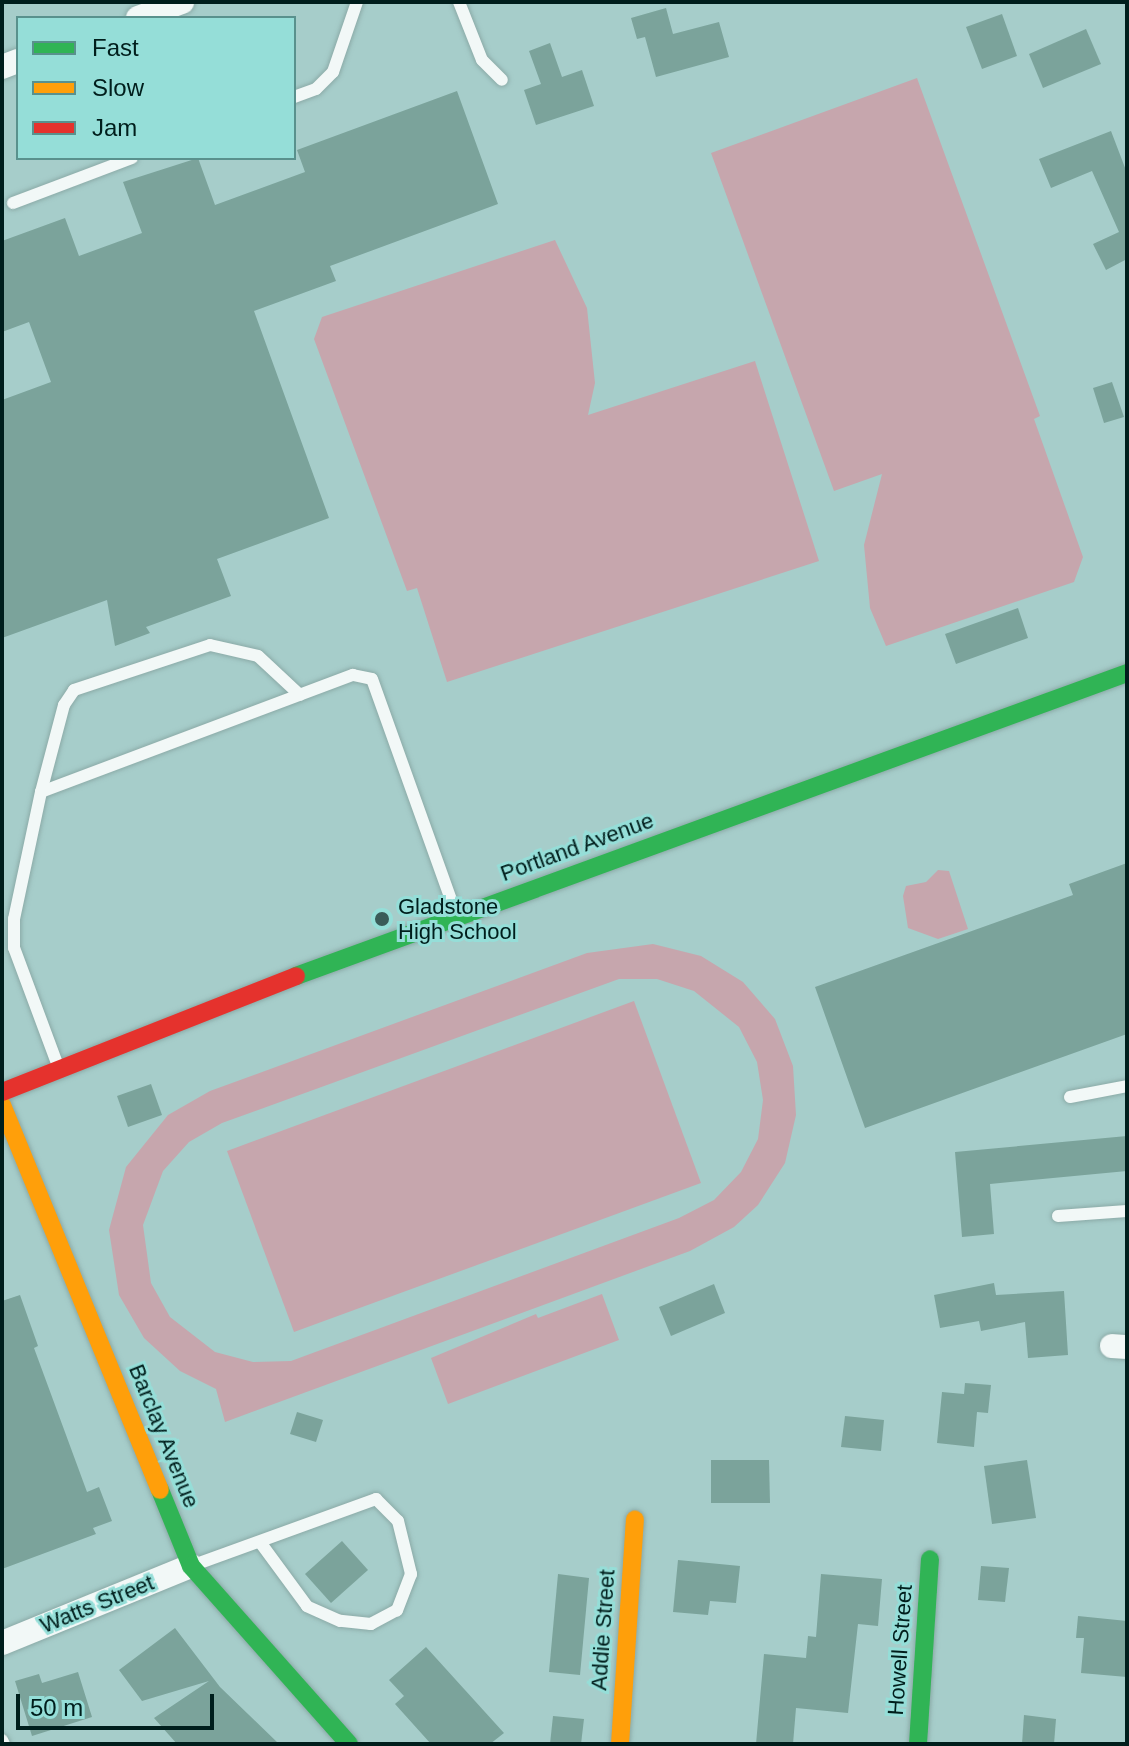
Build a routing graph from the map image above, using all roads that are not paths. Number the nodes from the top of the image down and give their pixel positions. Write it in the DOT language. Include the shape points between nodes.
graph roads {
  1 [pos="182,2"];
  2 [pos="357,2"];
  3 [pos="459,2"];
  4 [pos="144,16"];
  5 [pos="502,80"];
  6 [pos="296,96"];
  7 [pos="127,160"];
  8 [pos="13,203"];
  9 [pos="1127,673"];
  10 [pos="300,695"];
  11 [pos="41,792"];
  12 [pos="457,916"];
  13 [pos="59,1071"];
  14 [pos="1127,1086"];
  15 [pos="2,1092"];
  16 [pos="1070,1097"];
  17 [pos="2,1105"];
  18 [pos="1127,1211"];
  19 [pos="1058,1216"];
  20 [pos="635,1520"];
  21 [pos="260,1542"];
  22 [pos="930,1559"];
  23 [pos="191,1566"];
  24 [pos="2,1643"];
  25 [pos="349,1744"];
  26 [pos="620,1744"];
  27 [pos="918,1744"];
  1 -- 4 [label="street"];
  2 -- 6 [label="lane" via="333,72 316,89"];
  3 -- 5 [label="lane" via="482,60"];
  7 -- 8 [label="lane"];
  9 -- 12 [label="street, Portland Avenue"];
  10 -- 11 [label="lane"];
  10 -- 11 [label="lane" via="258,656 210,645 74,690 64,705"];
  10 -- 12 [label="lane" via="353,675 372,679"];
  11 -- 13 [label="lane" via="14,919 14,948"];
  12 -- 13 [label="street, Portland Avenue" via="205,1009"];
  13 -- 15 [label="street, Portland Avenue"];
  14 -- 16 [label="lane"];
  17 -- 23 [label="street, Barclay Avenue"];
  18 -- 19 [label="lane"];
  20 -- 26 [label="street, Addie Street"];
  21 -- 21 [label="lane" via="376,1499 398,1521 411,1574 397,1610 371,1624 340,1621 307,1606"];
  21 -- 23 [label="lane"];
  22 -- 27 [label="street, Howell Street"];
  23 -- 24 [label="street, Watts Street"];
  23 -- 25 [label="street, Barclay Avenue"];
}
